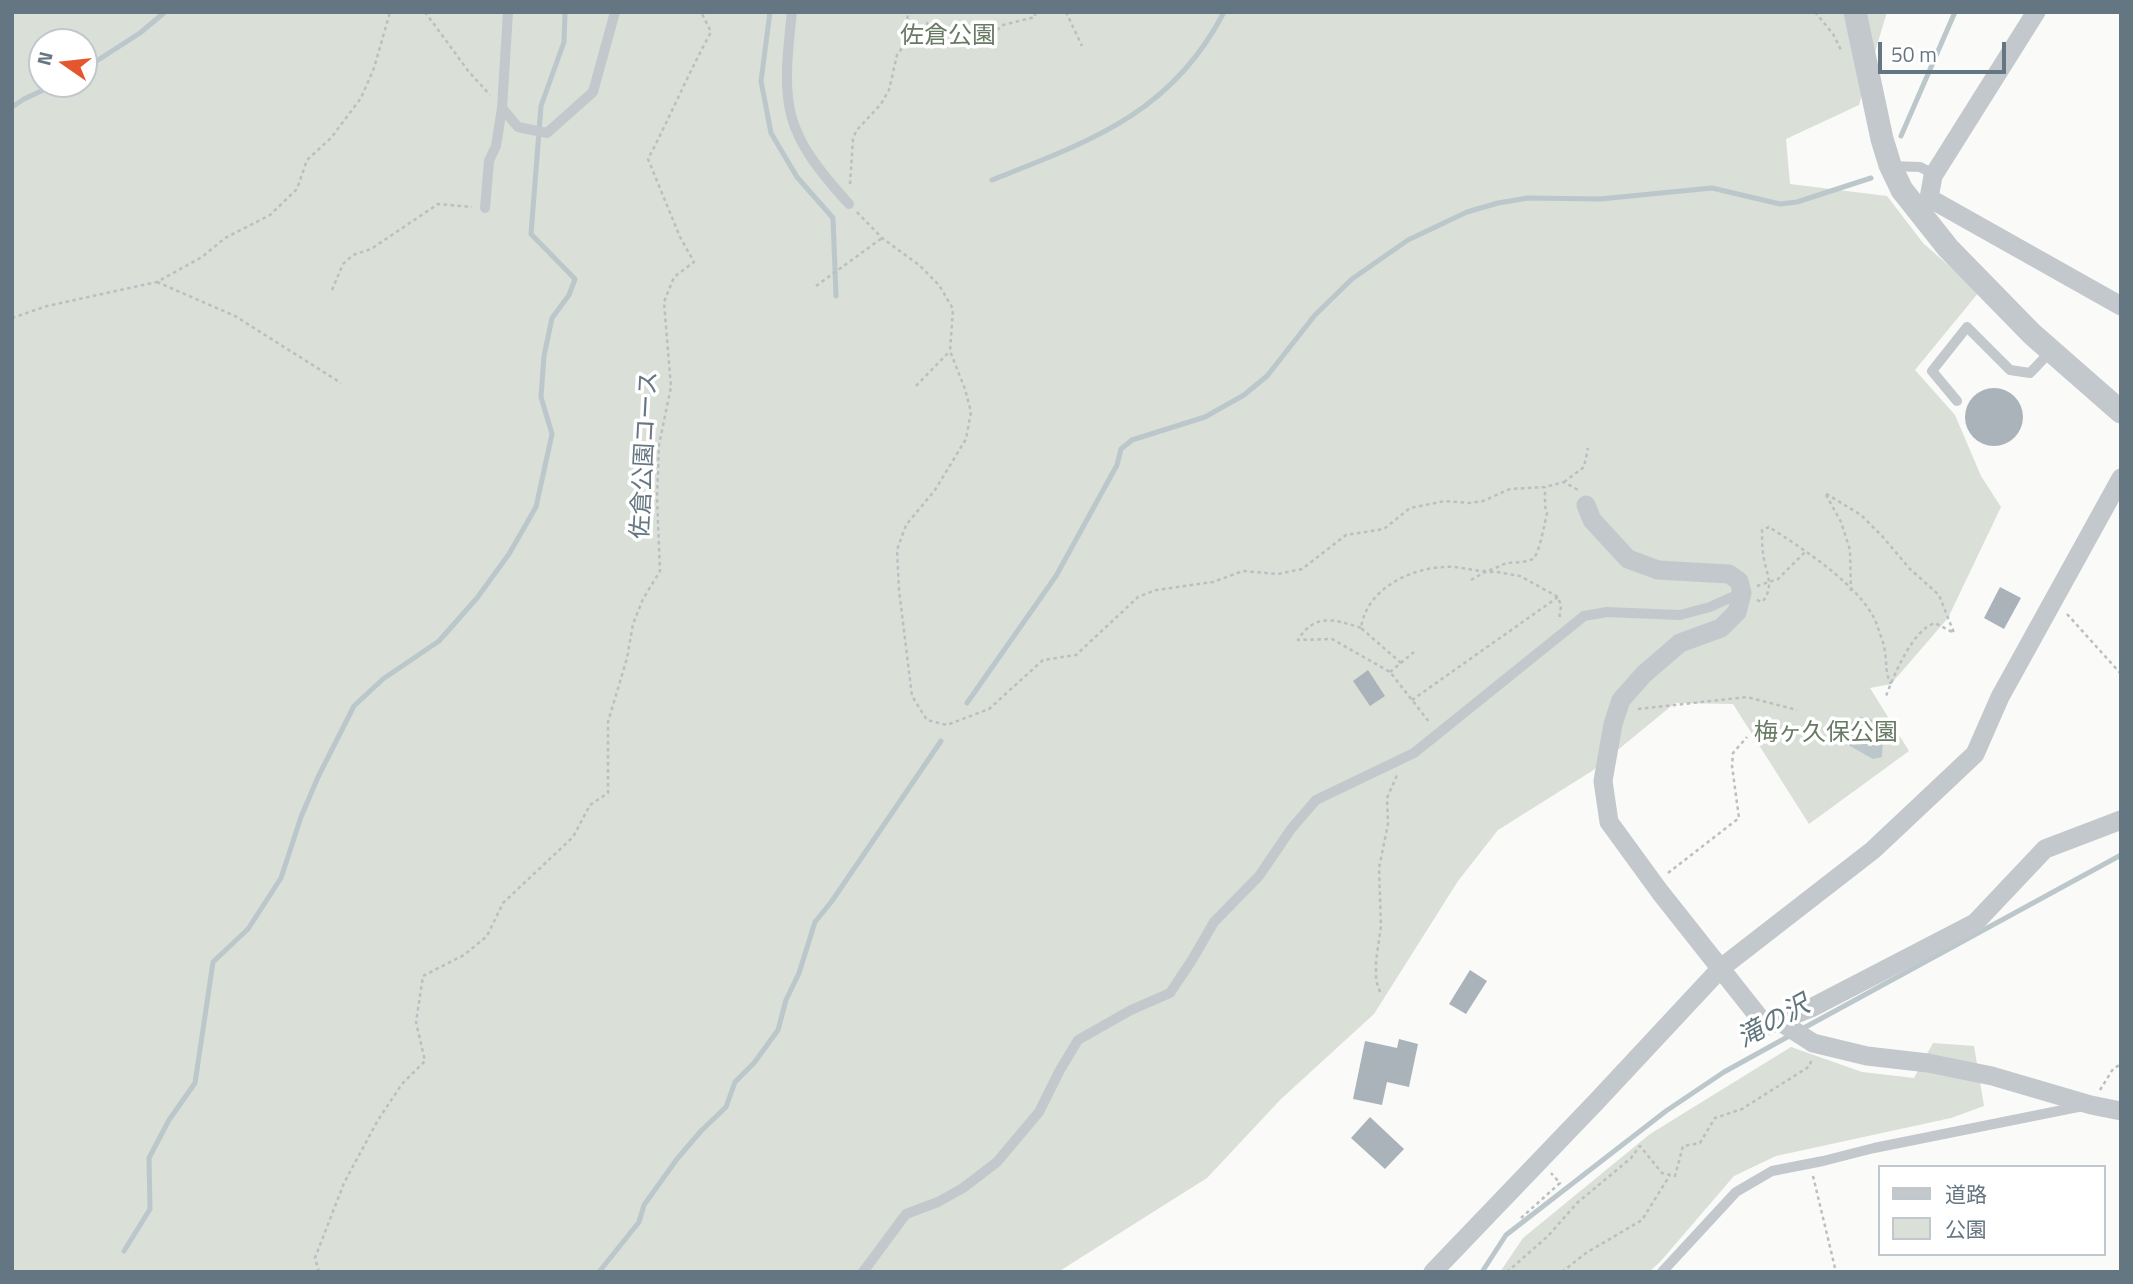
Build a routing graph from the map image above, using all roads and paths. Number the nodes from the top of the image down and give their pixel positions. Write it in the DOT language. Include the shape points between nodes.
graph roads {
  1 [pos="390,12"];
  2 [pos="425,12"];
  3 [pos="508,12"];
  4 [pos="615,12"];
  5 [pos="701,12"];
  6 [pos="792,12"];
  7 [pos="907,12"];
  8 [pos="1035,12"];
  9 [pos="1066,12"];
  10 [pos="1855,12"];
  11 [pos="2036,12"];
  12 [pos="910,26"];
  13 [pos="1082,46"];
  14 [pos="502,108"];
  15 [pos="1890,166"];
  16 [pos="1934,174"];
  17 [pos="849,204"];
  18 [pos="485,208"];
  19 [pos="882,238"];
  20 [pos="157,282"];
  21 [pos="816,286"];
  22 [pos="332,290"];
  23 [pos="2121,306"];
  24 [pos="12,318"];
  25 [pos="950,351"];
  26 [pos="2051,351"];
  27 [pos="341,383"];
  28 [pos="916,386"];
  29 [pos="1957,401"];
  30 [pos="2121,412"];
  31 [pos="1588,448"];
  32 [pos="2121,478"];
  33 [pos="1564,482"];
  34 [pos="1545,486"];
  35 [pos="1586,505"];
  36 [pos="1805,551"];
  37 [pos="1485,572"];
  38 [pos="1471,580"];
  39 [pos="1770,582"];
  40 [pos="1851,591"];
  41 [pos="1742,593"];
  42 [pos="1558,597"];
  43 [pos="2054,599"];
  44 [pos="1361,628"];
  45 [pos="1555,641"];
  46 [pos="1414,652"];
  47 [pos="1401,663"];
  48 [pos="1390,672"];
  49 [pos="2121,674"];
  50 [pos="1891,684"];
  51 [pos="1886,696"];
  52 [pos="1412,701"];
  53 [pos="1617,710"];
  54 [pos="1797,710"];
  55 [pos="1438,734"];
  56 [pos="1747,737"];
  57 [pos="1401,759"];
  58 [pos="2121,820"];
  59 [pos="1654,883"];
  60 [pos="1721,968"];
  61 [pos="1380,992"];
  62 [pos="1783,1024"];
  63 [pos="1810,1040"];
  64 [pos="2121,1064"];
  65 [pos="2091,1105"];
  66 [pos="2121,1111"];
  67 [pos="1540,1159"];
  68 [pos="1810,1164"];
  69 [pos="1670,1175"];
  70 [pos="1521,1218"];
  71 [pos="319,1272"];
  72 [pos="863,1272"];
  73 [pos="1433,1272"];
  74 [pos="1507,1272"];
  75 [pos="1562,1272"];
  76 [pos="1662,1272"];
  77 [pos="1836,1272"];
  1 -- 20 [label="path" via="361,97 331,138 307,160 297,189 270,215"];
  2 -- 14 [label="path"];
  3 -- 14 [label="lane"];
  4 -- 14 [label="lane" via="593,92 547,133 518,127"];
  5 -- 71 [label="path, 佐倉公園コース" via="711,32 648,159 694,262 674,277 664,302 671,387 659,445 660,571 633,624 608,722 608,793 590,805 573,837 503,903 486,936 464,956 423,975 416,1022 425,1062 402,1084 344,1183 314,1258"];
  6 -- 17 [label="lane" via="786,97 794,128 808,156"];
  7 -- 12 [label="path"];
  8 -- 12 [label="path" via="1035,17 1003,25 986,39 961,45 931,34 927,23 919,32"];
  9 -- 13 [label="path"];
  10 -- 15 [label="street"];
  11 -- 16 [label="street"];
  12 -- 17 [label="path" via="889,90 853,139"];
  14 -- 18 [label="lane" via="489,161"];
  15 -- 16 [label="lane" via="1920,167"];
  15 -- 26 [label="street" via="1926,223"];
  16 -- 23 [label="street" via="1929,198"];
  17 -- 19 [label="path"];
  18 -- 22 [label="path" via="438,204 370,249 353,255 343,264"];
  19 -- 21 [label="path"];
  19 -- 25 [label="path" via="939,285 953,309"];
  20 -- 24 [label="path"];
  20 -- 27 [label="path" via="235,316"];
  25 -- 28 [label="path"];
  25 -- 34 [label="path" via="971,412 966,439 936,490 905,525 897,550 912,696 927,720 947,725 989,709 1043,660 1076,656 1138,597 1213,582 1242,571 1278,574 1302,569 1346,535 1384,529 1410,508 1445,501 1469,503 1510,489"];
  26 -- 29 [label="lane" via="2030,373 2010,370 1967,327 1932,371"];
  26 -- 30 [label="street"];
  31 -- 33 [label="path" via="1584,467"];
  32 -- 43 [label="street"];
  33 -- 34 [label="path"];
  33 -- 35 [label="path" via="1580,491"];
  34 -- 37 [label="path" via="1547,513 1537,555 1531,561 1503,564"];
  35 -- 41 [label="street" via="1592,520 1628,558 1658,570 1729,575 1739,581"];
  36 -- 39 [label="path"];
  36 -- 39 [label="path" via="1769,527 1762,530"];
  36 -- 40 [label="path"];
  37 -- 38 [label="path"];
  37 -- 42 [label="path" via="1520,576"];
  37 -- 44 [label="path" via="1466,567 1414,572 1380,591 1362,615"];
  39 -- 41 [label="path"];
  39 -- 41 [label="path" via="1769,594 1762,602"];
  40 -- 50 [label="path" via="1868,606 1877,623"];
  40 -- 50 [label="path" via="1850,550 1825,493 1861,515 1939,595 1954,633 1936,623 1926,626"];
  41 -- 45 [label="lane" via="1680,615 1608,612 1584,616"];
  41 -- 53 [label="street" via="1737,612 1721,628 1680,643 1644,674"];
  42 -- 45 [label="path" via="1561,606"];
  42 -- 52 [label="path"];
  43 -- 49 [label="path"];
  43 -- 60 [label="street" via="2000,697 1975,754 1873,850"];
  44 -- 47 [label="path"];
  44 -- 48 [label="path" via="1328,620 1305,629 1298,640 1332,639"];
  45 -- 55 [label="lane"];
  46 -- 47 [label="path"];
  47 -- 48 [label="path"];
  48 -- 52 [label="path"];
  50 -- 51 [label="path"];
  52 -- 55 [label="path"];
  53 -- 54 [label="path" via="1747,697"];
  53 -- 59 [label="street" via="1603,781 1609,822"];
  55 -- 57 [label="lane"];
  56 -- 59 [label="path" via="1733,753 1739,818"];
  57 -- 61 [label="path" via="1387,798 1388,824 1379,868 1381,926 1376,980"];
  57 -- 72 [label="lane" via="1315,800 1259,876 1214,922 1170,993 1078,1040 1039,1112 997,1163 939,1202 906,1214"];
  58 -- 62 [label="street" via="2045,849 1975,923"];
  59 -- 60 [label="street"];
  60 -- 62 [label="street" via="1766,1027"];
  60 -- 67 [label="street"];
  62 -- 63 [label="street"];
  63 -- 65 [label="street" via="1867,1056 1992,1076"];
  63 -- 69 [label="path" via="1810,1066 1741,1109 1715,1118 1700,1143 1683,1146 1675,1176"];
  64 -- 65 [label="path" via="2113,1069"];
  65 -- 66 [label="street"];
  65 -- 68 [label="lane"];
  67 -- 70 [label="path" via="1560,1183"];
  67 -- 73 [label="street"];
  68 -- 76 [label="lane" via="1772,1171 1736,1192"];
  68 -- 77 [label="path"];
  69 -- 74 [label="path" via="1662,1173 1640,1146"];
  69 -- 75 [label="path" via="1642,1220"];
}
